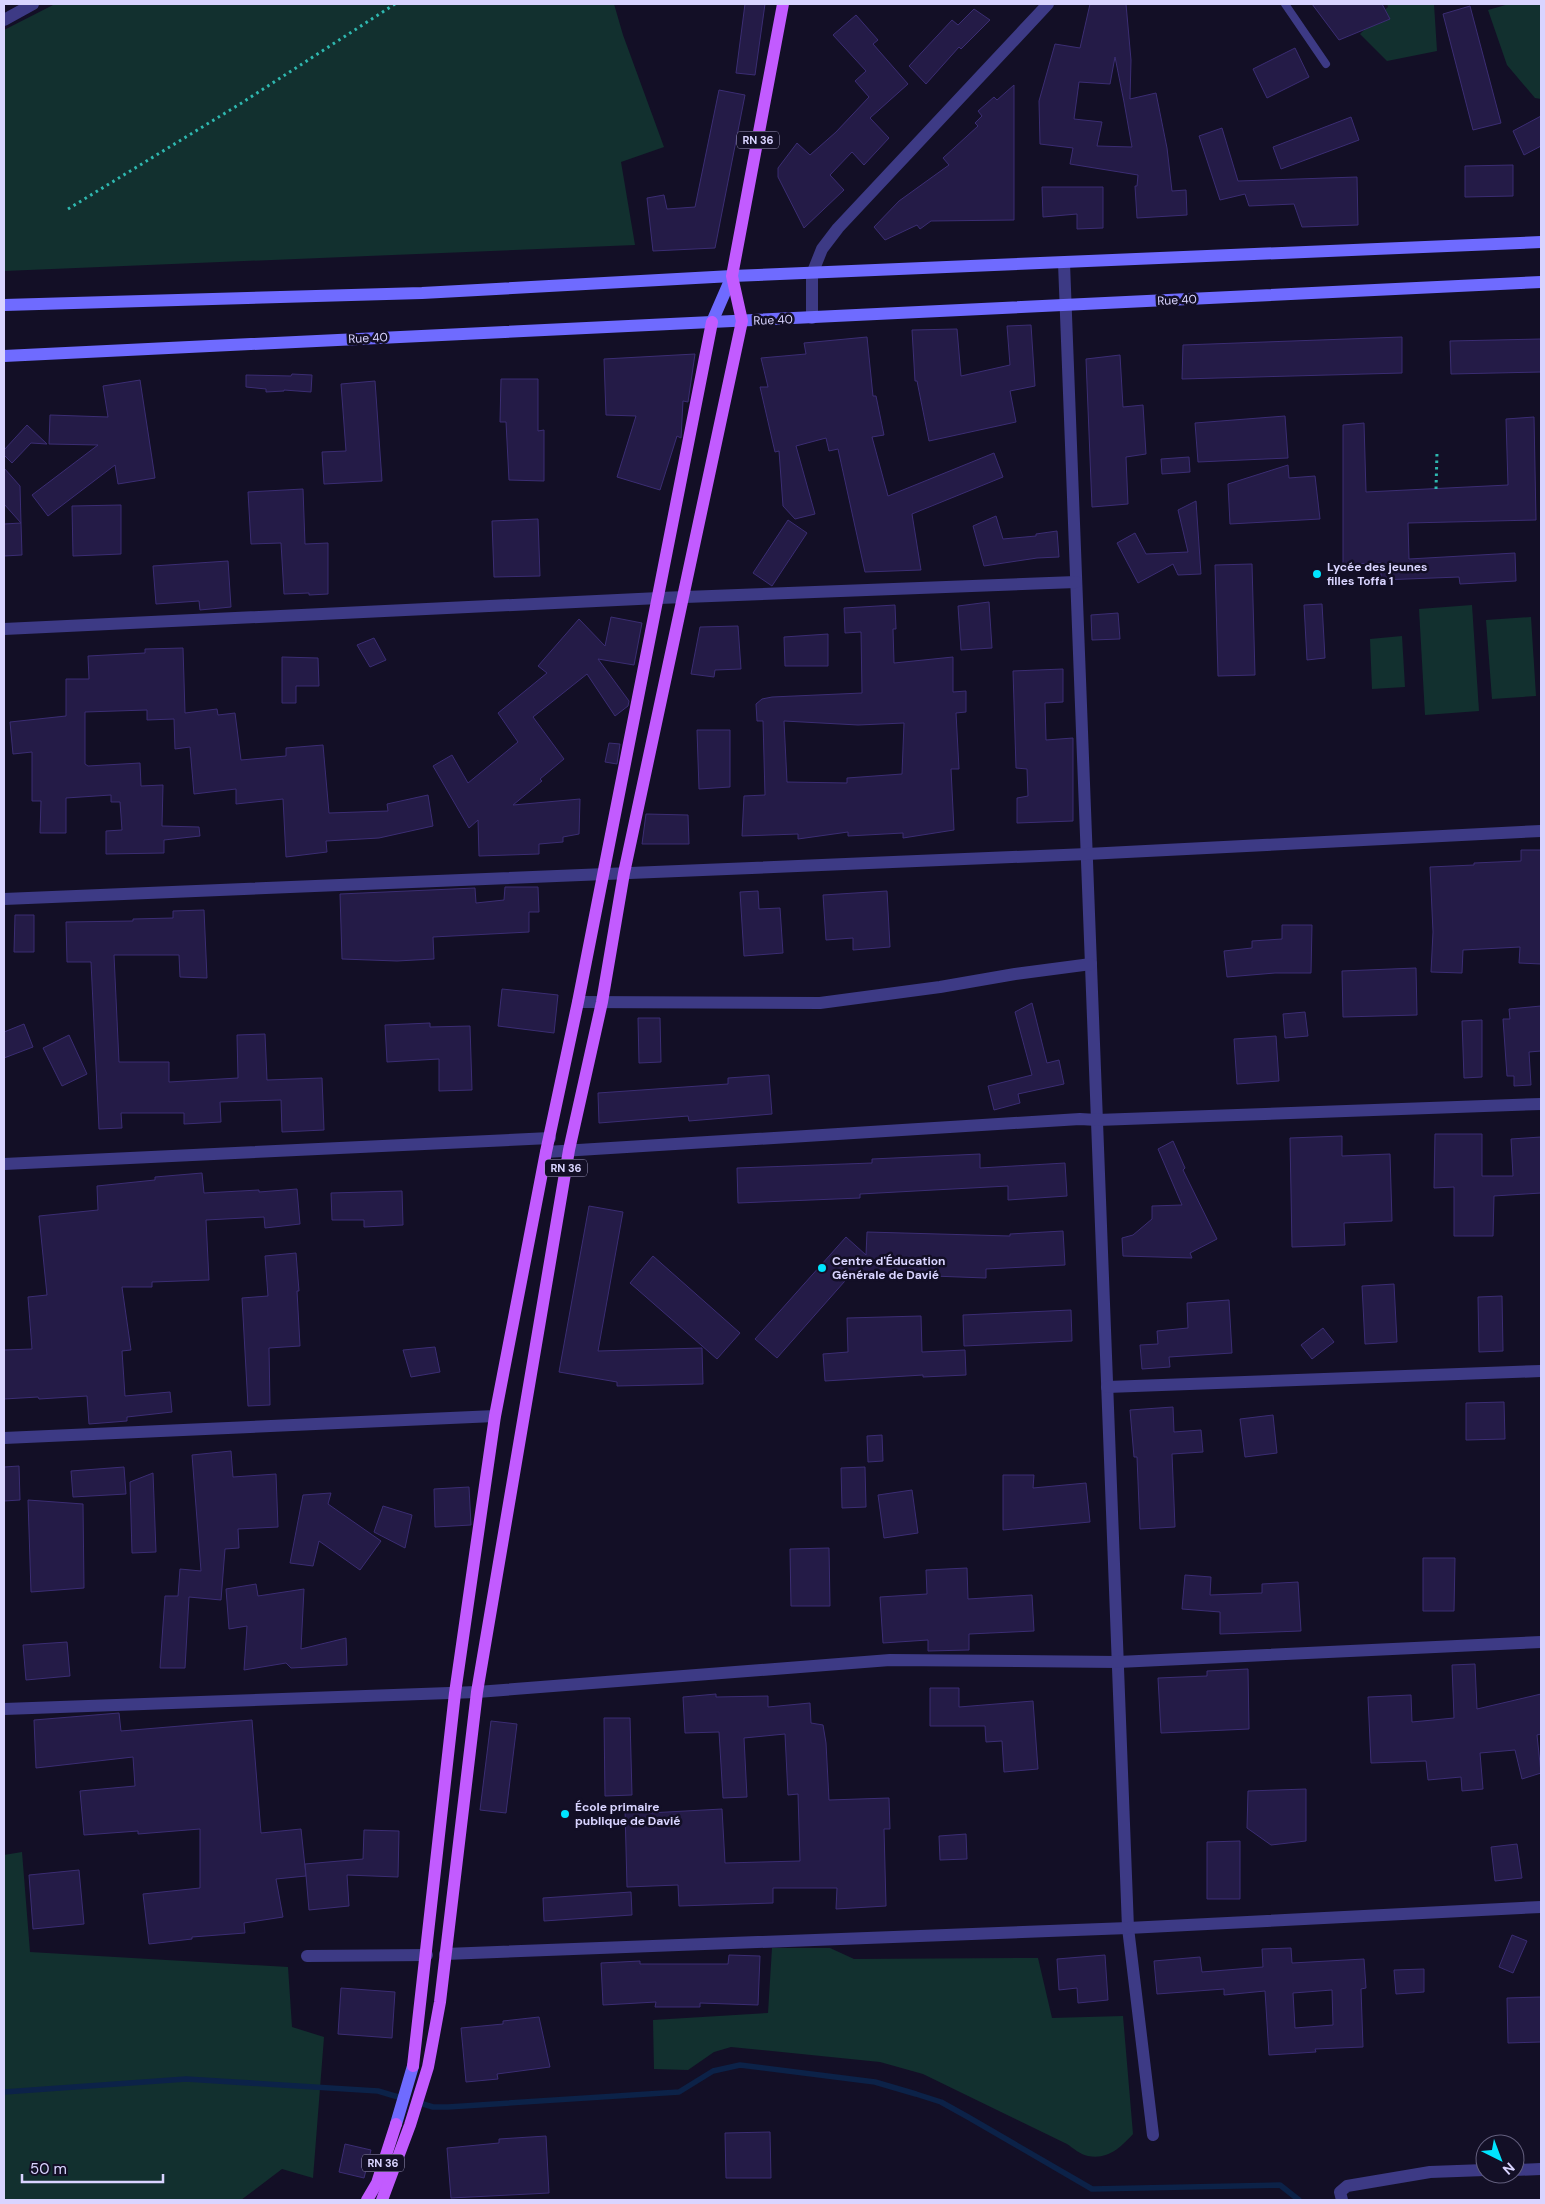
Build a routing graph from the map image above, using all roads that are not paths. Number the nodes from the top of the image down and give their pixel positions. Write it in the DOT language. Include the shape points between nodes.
graph roads {
  1 [pos="34,4"];
  2 [pos="783,4"];
  3 [pos="1048,4"];
  4 [pos="1285,4"];
  5 [pos="4,20"];
  6 [pos="1326,64"];
  7 [pos="1541,242"];
  8 [pos="1064,263"];
  9 [pos="812,274"];
  10 [pos="732,276"];
  11 [pos="1541,282"];
  12 [pos="4,305"];
  13 [pos="1066,306"];
  14 [pos="812,318"];
  15 [pos="742,321"];
  16 [pos="712,322"];
  17 [pos="4,356"];
  18 [pos="1076,582"];
  19 [pos="683,597"];
  20 [pos="659,598"];
  21 [pos="4,629"];
  22 [pos="1541,831"];
  23 [pos="1087,854"];
  24 [pos="624,873"];
  25 [pos="602,874"];
  26 [pos="4,899"];
  27 [pos="1091,964"];
  28 [pos="578,1002"];
  29 [pos="602,1002"];
  30 [pos="1541,1104"];
  31 [pos="1097,1120"];
  32 [pos="550,1138"];
  33 [pos="570,1150"];
  34 [pos="546,1152"];
  35 [pos="4,1164"];
  36 [pos="1541,1371"];
  37 [pos="1107,1387"];
  38 [pos="495,1416"];
  39 [pos="4,1438"];
  40 [pos="1541,1642"];
  41 [pos="1118,1662"];
  42 [pos="477,1692"];
  43 [pos="454,1693"];
  44 [pos="4,1709"];
  45 [pos="1541,1906"];
  46 [pos="1128,1928"];
  47 [pos="445,1954"];
  48 [pos="427,1955"];
  49 [pos="307,1956"];
  50 [pos="1153,2135"];
  51 [pos="1541,2169"];
  52 [pos="1475,2170"];
  53 [pos="1525,2170"];
  54 [pos="367,2200"];
  55 [pos="382,2200"];
  56 [pos="1342,2200"];
  1 -- 5 [label="street"];
  2 -- 10 [label="main road, RN 36"];
  3 -- 9 [label="street" via="838,228 822,249"];
  4 -- 6 [label="lane"];
  7 -- 8 [label="main road"];
  8 -- 9 [label="main road"];
  8 -- 13 [label="street"];
  9 -- 10 [label="main road"];
  9 -- 14 [label="street"];
  10 -- 12 [label="main road" via="422,293"];
  10 -- 15 [label="main road, RN 36"];
  10 -- 16 [label="main road, RN 36"];
  11 -- 13 [label="main road, Rue 40"];
  13 -- 14 [label="main road, Rue 40"];
  13 -- 18 [label="street"];
  14 -- 15 [label="main road, Rue 40"];
  15 -- 16 [label="main road, Rue 40"];
  15 -- 19 [label="main road, RN 36"];
  16 -- 17 [label="main road, Rue 40"];
  16 -- 20 [label="main road, RN 36"];
  18 -- 19 [label="street"];
  18 -- 23 [label="street"];
  19 -- 20 [label="street"];
  19 -- 24 [label="main road, RN 36"];
  20 -- 21 [label="street"];
  20 -- 25 [label="main road, RN 36"];
  22 -- 23 [label="street"];
  23 -- 24 [label="street"];
  23 -- 27 [label="street"];
  24 -- 25 [label="street"];
  24 -- 29 [label="main road, RN 36"];
  25 -- 26 [label="street"];
  25 -- 28 [label="main road, RN 36"];
  27 -- 29 [label="street" via="820,1002"];
  27 -- 31 [label="street"];
  28 -- 29 [label="street"];
  28 -- 32 [label="main road, RN 36"];
  29 -- 33 [label="main road, RN 36"];
  30 -- 31 [label="street"];
  31 -- 33 [label="street"];
  31 -- 37 [label="street"];
  32 -- 34 [label="main road, RN 36"];
  32 -- 35 [label="street"];
  33 -- 34 [label="street"];
  33 -- 42 [label="main road, RN 36"];
  34 -- 38 [label="main road, RN 36"];
  36 -- 37 [label="street"];
  37 -- 41 [label="street"];
  38 -- 39 [label="street"];
  38 -- 43 [label="main road, RN 36"];
  40 -- 41 [label="street"];
  41 -- 42 [label="street" via="890,1660"];
  41 -- 46 [label="street"];
  42 -- 43 [label="street"];
  42 -- 47 [label="main road, RN 36"];
  43 -- 44 [label="street"];
  43 -- 48 [label="main road, RN 36"];
  45 -- 46 [label="street"];
  46 -- 47 [label="street"];
  46 -- 50 [label="street"];
  47 -- 55 [label="main road, RN 36" via="428,2067"];
  48 -- 49 [label="street"];
  48 -- 54 [label="main road, RN 36" via="413,2066 377,2183"];
  51 -- 53 [label="street"];
  52 -- 56 [label="street" via="1430,2172 1347,2186 1340,2192"];
}
